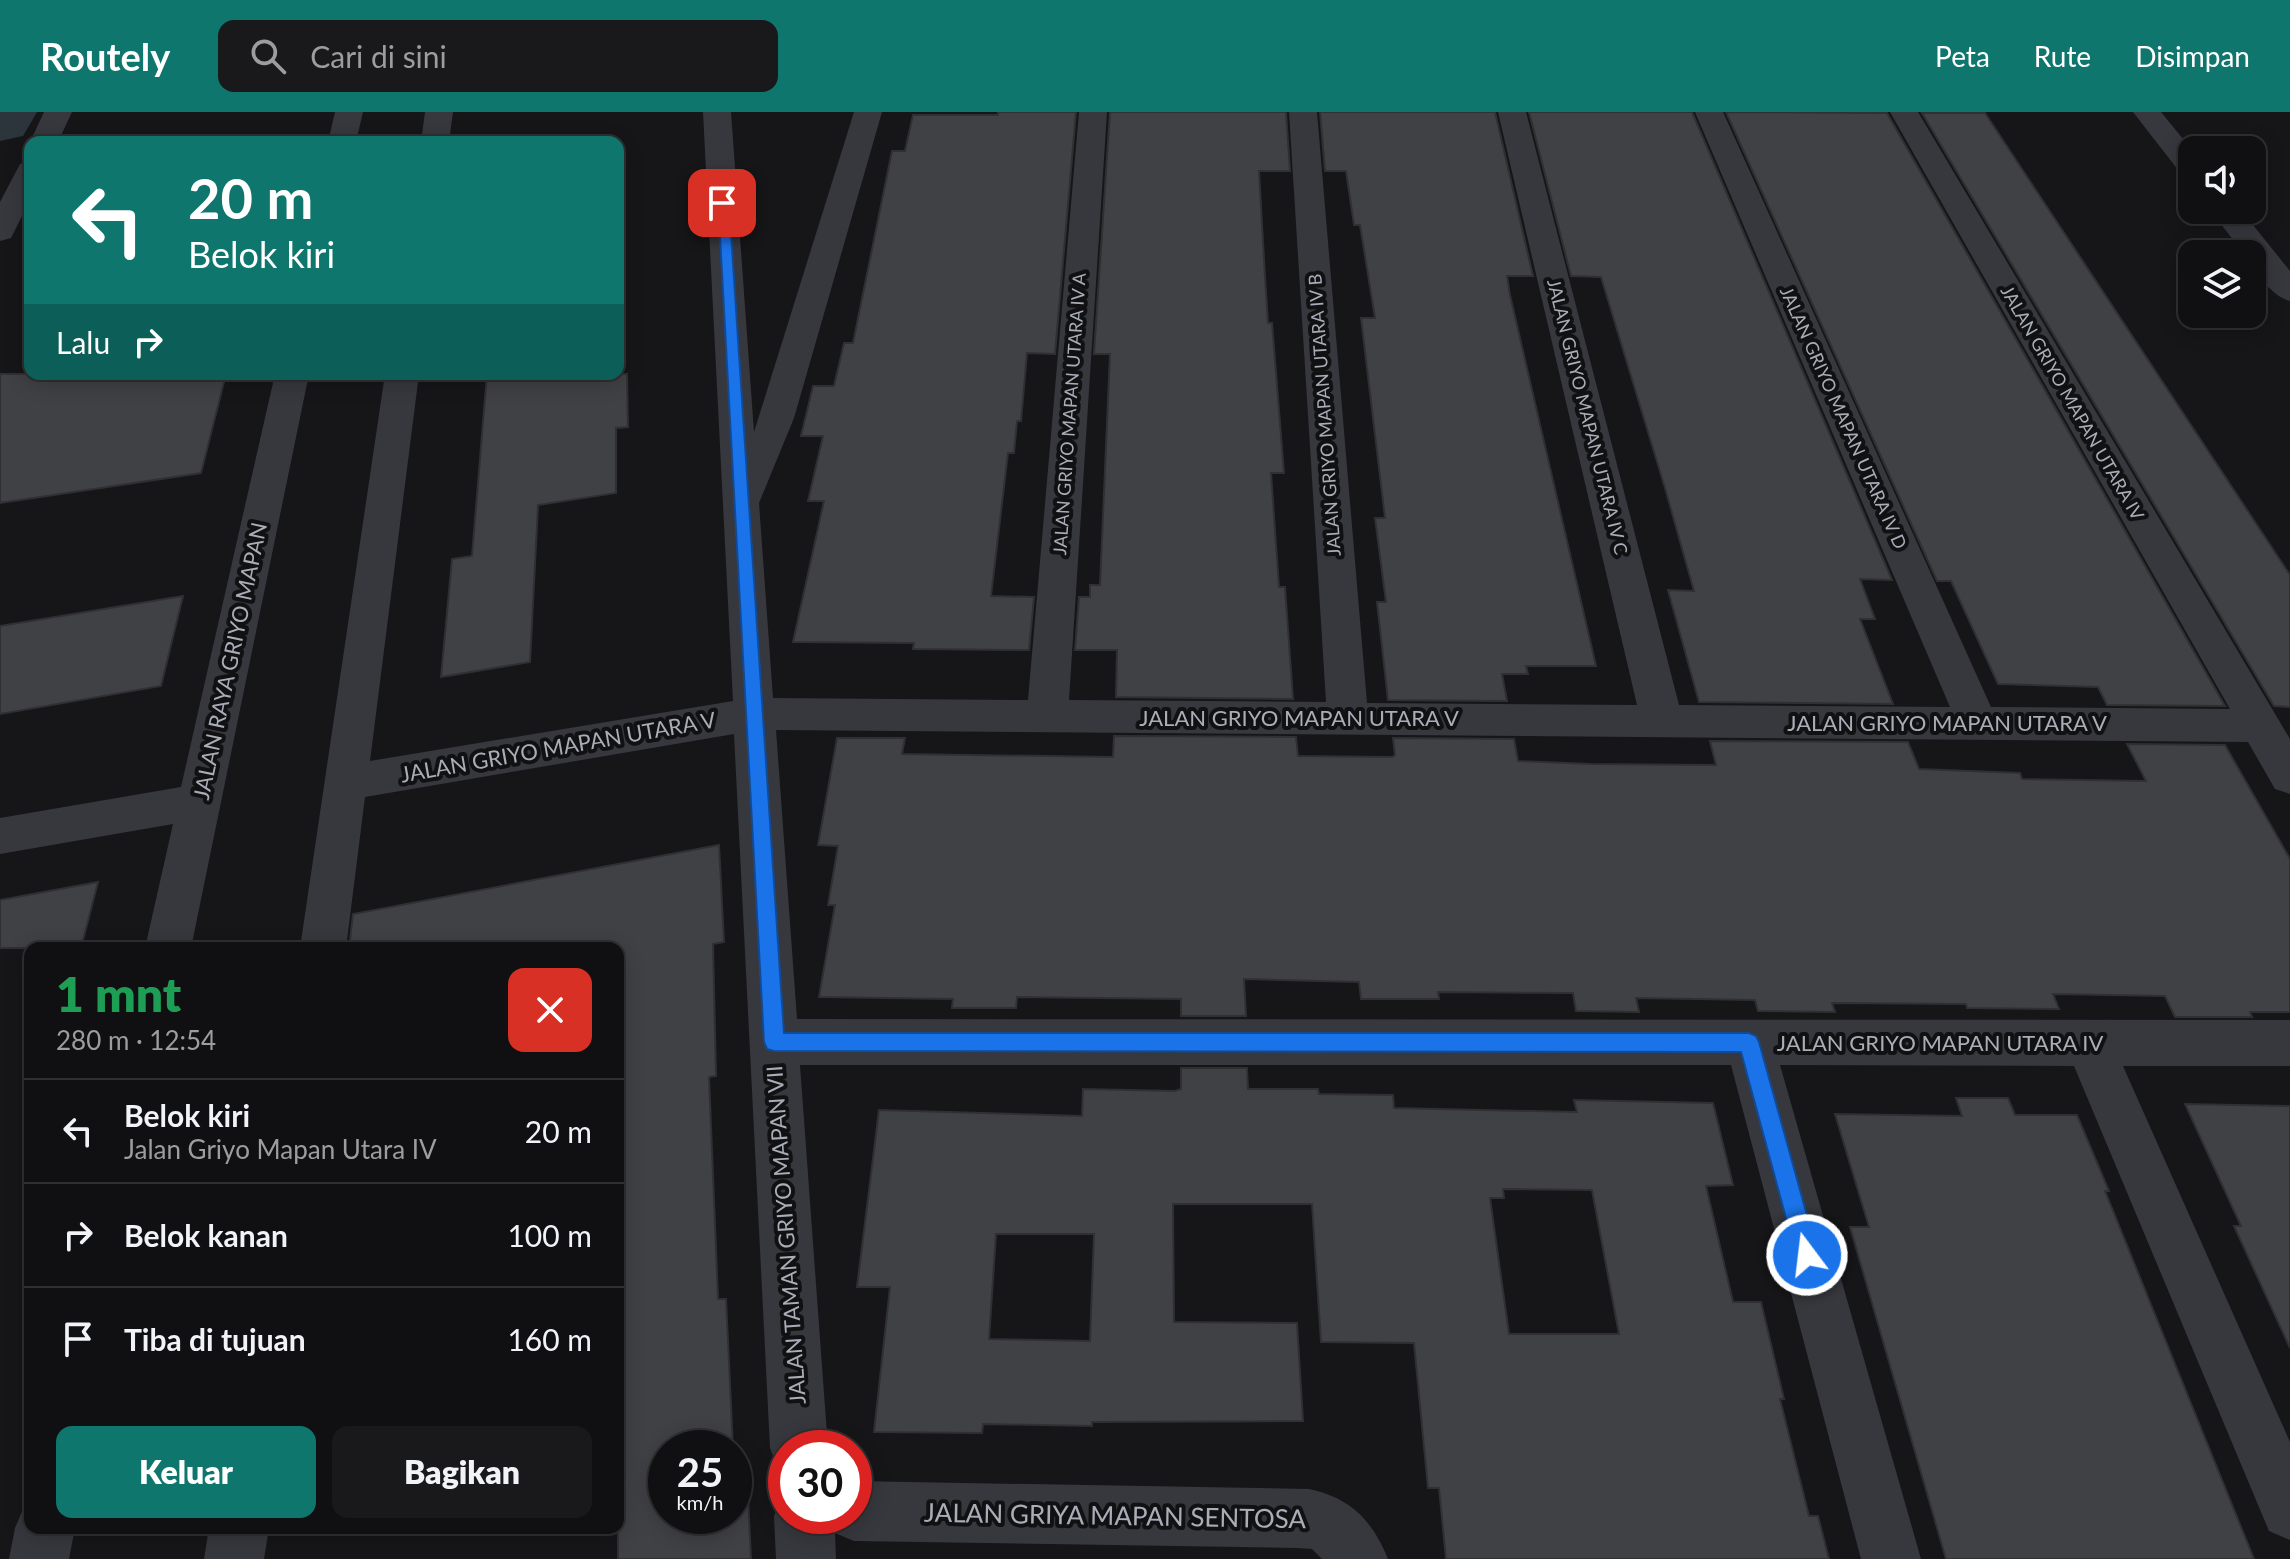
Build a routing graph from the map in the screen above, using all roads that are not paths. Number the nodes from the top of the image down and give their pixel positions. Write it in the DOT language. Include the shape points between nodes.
graph roads {
  1 [pos="58,112"];
  2 [pos="349,112"];
  3 [pos="439,112"];
  4 [pos="717,112"];
  5 [pos="842,112"];
  6 [pos="868,112"];
  7 [pos="1093,112"];
  8 [pos="1303,112"];
  9 [pos="1512,112"];
  10 [pos="1709,112"];
  11 [pos="1904,112"];
  12 [pos="2147,112"];
  13 [pos="47,136"];
  14 [pos="343,136"];
  15 [pos="436,136"];
  16 [pos="2178,151"];
  17 [pos="24,182"];
  18 [pos="2236,224"];
  19 [pos="0,232"];
  20 [pos="2290,292"];
  21 [pos="291,380"];
  22 [pos="401,380"];
  23 [pos="741,506"];
  24 [pos="754,714"];
  25 [pos="1047,717"];
  26 [pos="1348,719"];
  27 [pos="1662,721"];
  28 [pos="1977,723"];
  29 [pos="2258,726"];
  30 [pos="2290,777"];
  31 [pos="345,783"];
  32 [pos="199,802"];
  33 [pos="0,836"];
  34 [pos="169,942"];
  35 [pos="324,942"];
  36 [pos="774,1042"];
  37 [pos="1749,1042"];
  38 [pos="2089,1043"];
  39 [pos="2290,1043"];
  40 [pos="798,1430"];
  41 [pos="2290,1510"];
  42 [pos="872,1511"];
  43 [pos="44,1534"];
  44 [pos="238,1534"];
  45 [pos="805,1534"];
  46 [pos="39,1559"];
  47 [pos="234,1559"];
  48 [pos="806,1559"];
  49 [pos="1358,1559"];
  50 [pos="1891,1559"];
  1 -- 13 [label="street"];
  2 -- 14 [label="street"];
  3 -- 15 [label="street"];
  4 -- 23 [label="street, JALAN TAMAN GRIYO MAPAN VII"];
  5 -- 6 [label="street"];
  6 -- 23 [label="street" via="777,418"];
  7 -- 25 [label="street, JALAN GRIYO MAPAN UTARA IV A"];
  8 -- 26 [label="street, JALAN GRIYO MAPAN UTARA IV B"];
  9 -- 27 [label="street, JALAN GRIYO MAPAN UTARA IV C"];
  10 -- 28 [label="street, JALAN GRIYO MAPAN UTARA IV D"];
  11 -- 29 [label="street, JALAN GRIYO MAPAN UTARA IV"];
  12 -- 16 [label="street"];
  17 -- 19 [label="street"];
  18 -- 20 [label="street"];
  21 -- 32 [label="street, JALAN RAYA GRIYO MAPAN"];
  22 -- 31 [label="street"];
  23 -- 24 [label="street, JALAN TAMAN GRIYO MAPAN VII"];
  24 -- 25 [label="street, JALAN GRIYO MAPAN UTARA V"];
  24 -- 31 [label="street, JALAN GRIYO MAPAN UTARA V"];
  24 -- 36 [label="street, JALAN TAMAN GRIYO MAPAN VII"];
  25 -- 26 [label="street, JALAN GRIYO MAPAN UTARA V"];
  26 -- 27 [label="street, JALAN GRIYO MAPAN UTARA V"];
  27 -- 28 [label="street, JALAN GRIYO MAPAN UTARA V"];
  28 -- 29 [label="street, JALAN GRIYO MAPAN UTARA V"];
  29 -- 30 [label="street, JALAN GRIYO MAPAN UTARA IV"];
  31 -- 35 [label="street"];
  32 -- 33 [label="street"];
  32 -- 34 [label="street, JALAN RAYA GRIYO MAPAN"];
  36 -- 37 [label="street, JALAN GRIYO MAPAN UTARA IV"];
  36 -- 40 [label="street, JALAN TAMAN GRIYO MAPAN VII"];
  37 -- 38 [label="street, JALAN GRIYO MAPAN UTARA IV"];
  37 -- 50 [label="street"];
  38 -- 39 [label="street, JALAN GRIYO MAPAN UTARA IV"];
  38 -- 41 [label="street"];
  42 -- 49 [label="street, JALAN GRIYA MAPAN SENTOSA" via="1315,1517 1346,1538"];
  43 -- 46 [label="street"];
  44 -- 47 [label="street"];
  45 -- 48 [label="street"];
}
